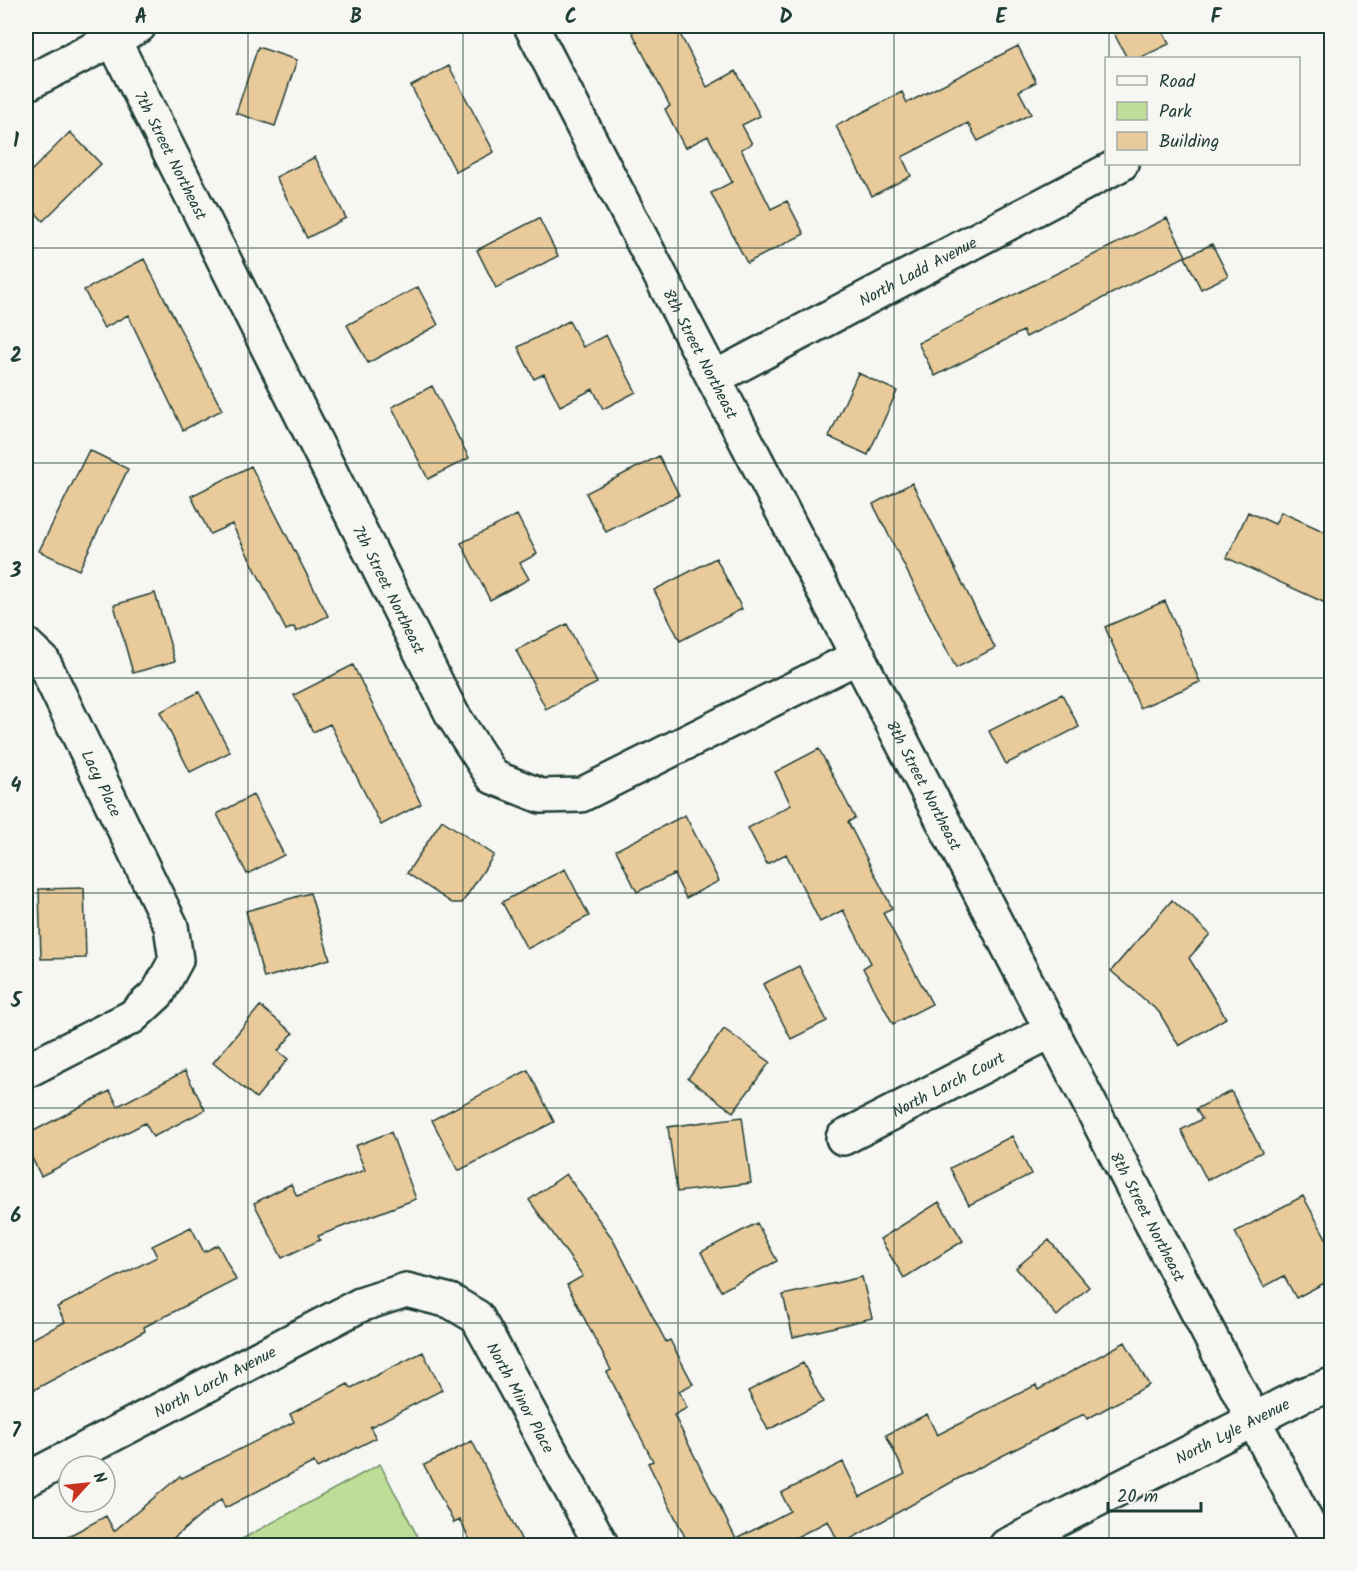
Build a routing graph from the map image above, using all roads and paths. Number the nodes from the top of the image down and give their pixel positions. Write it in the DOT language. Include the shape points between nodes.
graph roads {
  1 [pos="531,26"];
  2 [pos="126,32"];
  3 [pos="26,84"];
  4 [pos="1119,165"];
  5 [pos="714,378"];
  6 [pos="26,645"];
  7 [pos="859,656"];
  8 [pos="1053,1030"];
  9 [pos="26,1071"];
  10 [pos="843,1138"];
  11 [pos="406,1290"];
  12 [pos="1332,1385"];
  13 [pos="1254,1419"];
  14 [pos="26,1480"];
  15 [pos="602,1545"];
  16 [pos="1006,1545"];
  17 [pos="1319,1545"];
  1 -- 5 [label="street, 8th Street Northeast"];
  2 -- 3 [label="street"];
  2 -- 7 [label="street, 7th Street Northeast" via="452,714 493,777 541,796 581,795"];
  4 -- 5 [label="street, North Ladd Avenue"];
  5 -- 7 [label="street, 8th Street Northeast"];
  6 -- 9 [label="street, Lacy Place" via="43,661 171,926 176,960 158,993 132,1017"];
  7 -- 8 [label="street, 8th Street Northeast"];
  8 -- 10 [label="street, North Larch Court"];
  8 -- 13 [label="street, 8th Street Northeast"];
  11 -- 14 [label="street, North Larch Avenue" via="360,1305"];
  11 -- 15 [label="street, North Minor Place" via="450,1301 477,1317"];
  12 -- 13 [label="street, North Lyle Avenue"];
  13 -- 16 [label="street, North Lyle Avenue"];
  13 -- 17 [label="street, 8th Street Northeast"];
}
